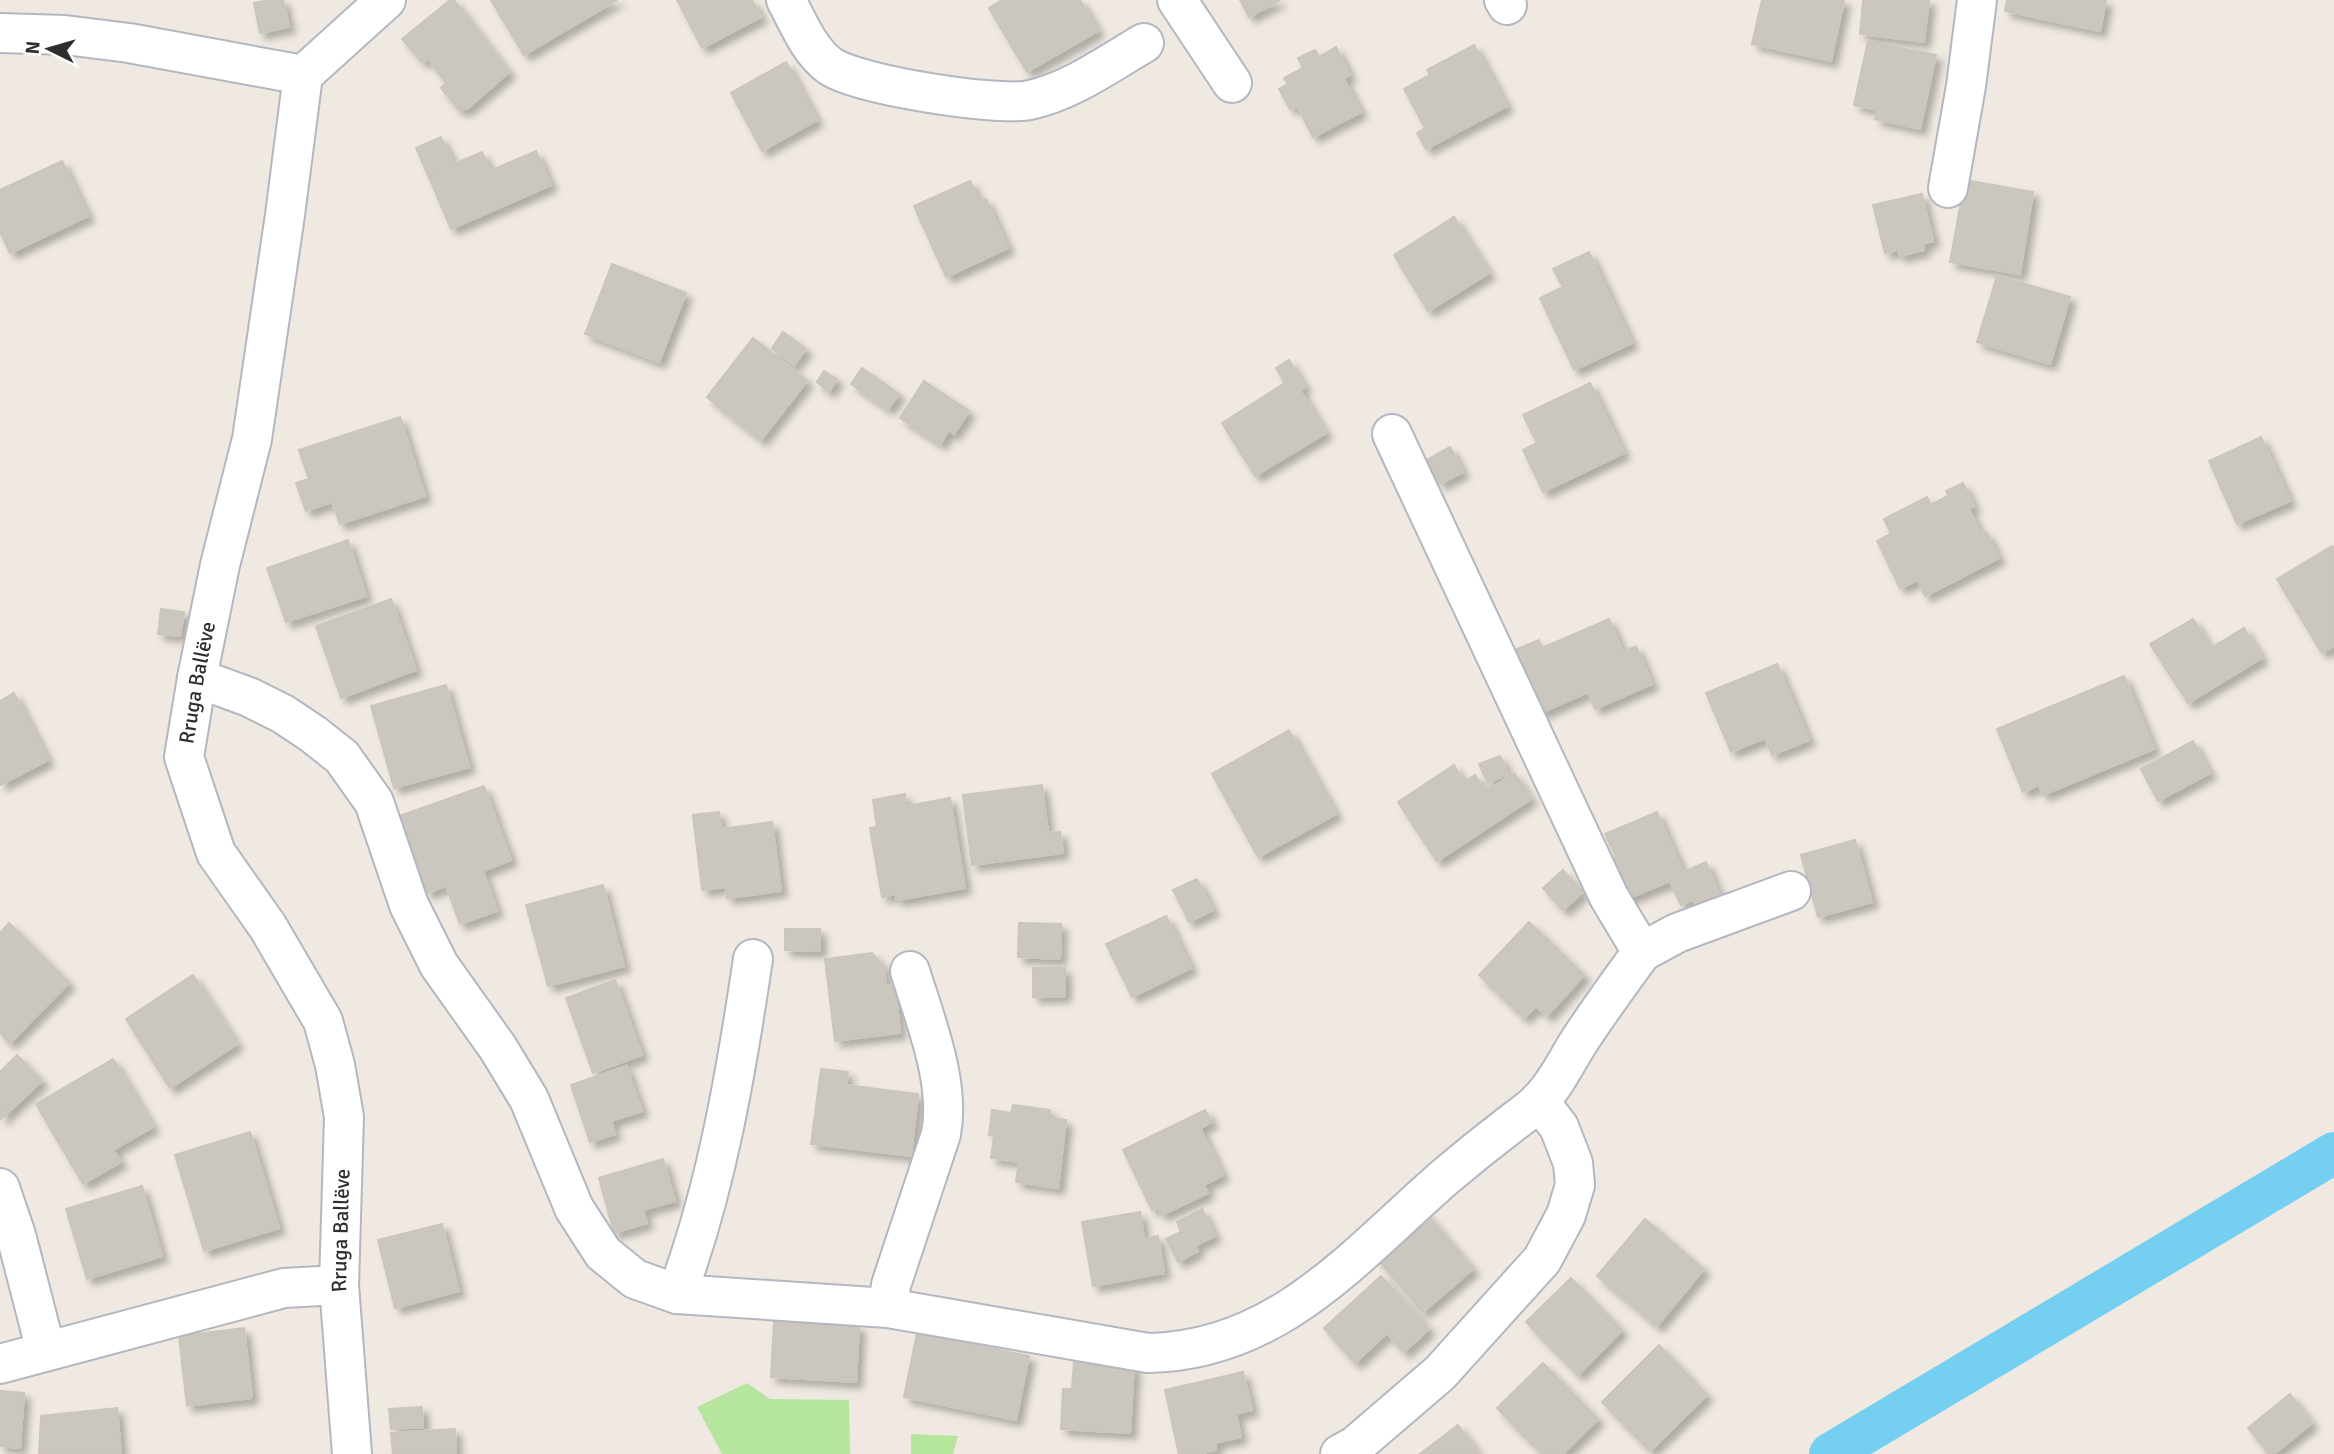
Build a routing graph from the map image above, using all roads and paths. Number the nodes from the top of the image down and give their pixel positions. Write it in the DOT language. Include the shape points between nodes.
graph roads {
  1 [pos="386,0"];
  2 [pos="786,0"];
  3 [pos="1177,0"];
  4 [pos="1977,0"];
  5 [pos="0,33"];
  6 [pos="1144,43"];
  7 [pos="303,75"];
  8 [pos="1232,83"];
  9 [pos="1948,188"];
  10 [pos="1392,434"];
  11 [pos="197,678"];
  12 [pos="1791,891"];
  13 [pos="1642,952"];
  14 [pos="753,959"];
  15 [pos="910,971"];
  16 [pos="1539,1101"];
  17 [pos="0,1188"];
  18 [pos="339,1285"];
  19 [pos="677,1294"];
  20 [pos="888,1308"];
  21 [pos="46,1351"];
  22 [pos="0,1364"];
  23 [pos="352,1454"];
  24 [pos="1340,1454"];
  1 -- 7 [label="street"];
  2 -- 6 [label="street" via="806,38 830,66 912,90 967,97 1017,101 1048,95"];
  3 -- 8 [label="street"];
  4 -- 9 [label="street"];
  5 -- 7 [label="street" via="116,42"];
  7 -- 11 [label="street, Rruga Ballëve" via="252,439"];
  10 -- 13 [label="street" via="1609,897"];
  11 -- 18 [label="street, Rruga Ballëve" via="184,757 216,853 268,927 323,1021 335,1065 344,1117"];
  11 -- 19 [label="street" via="283,714 342,757 374,802 409,905 439,965 529,1099 575,1208 603,1253 635,1279"];
  12 -- 13 [label="street" via="1677,933"];
  13 -- 16 [label="street"];
  14 -- 19 [label="street" via="724,1131"];
  15 -- 20 [label="street" via="945,1113 891,1285"];
  16 -- 20 [label="street" via="1324,1285 1235,1338 1148,1353"];
  16 -- 24 [label="street" via="1559,1127 1573,1163 1575,1185 1566,1215 1542,1260 1440,1373"];
  17 -- 21 [label="street"];
  18 -- 21 [label="street" via="284,1288"];
  18 -- 23 [label="street, Rruga Ballëve"];
  19 -- 20 [label="street"];
  21 -- 22 [label="street"];
}
